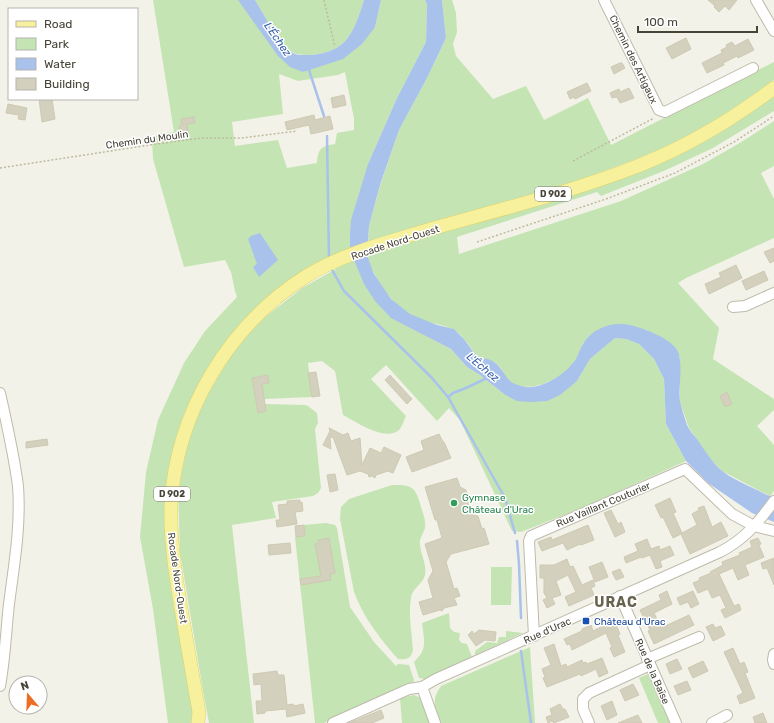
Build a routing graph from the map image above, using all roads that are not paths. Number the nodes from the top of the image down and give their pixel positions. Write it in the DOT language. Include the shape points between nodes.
graph roads {
  1 [pos="604,0"];
  2 [pos="756,0"];
  3 [pos="774,31"];
  4 [pos="753,68"];
  5 [pos="774,88"];
  6 [pos="774,293"];
  7 [pos="733,307"];
  8 [pos="0,394"];
  9 [pos="774,501"];
  10 [pos="756,524"];
  11 [pos="774,531"];
  12 [pos="620,596"];
  13 [pos="534,636"];
  14 [pos="699,637"];
  15 [pos="774,654"];
  16 [pos="648,662"];
  17 [pos="774,664"];
  18 [pos="0,686"];
  19 [pos="422,687"];
  20 [pos="727,715"];
  21 [pos="200,719"];
  22 [pos="333,723"];
  23 [pos="435,723"];
  24 [pos="589,723"];
  25 [pos="676,723"];
  26 [pos="712,723"];
  1 -- 4 [label="street, Chemin des Artigaux" via="659,110 665,112"];
  2 -- 3 [label="street"];
  5 -- 21 [label="main road, Rocade Nord-Ouest / D 902" via="716,127 625,171 383,243 348,256 306,277 268,306 236,338 214,369 194,409 182,441 171,504 171,532 180,599"];
  6 -- 7 [label="street" via="745,306"];
  8 -- 18 [label="street" via="13,454 19,517"];
  9 -- 10 [label="street, Rue d'Urac"];
  10 -- 11 [label="street"];
  10 -- 12 [label="street, Rue d'Urac" via="730,547"];
  10 -- 13 [label="street, Rue Vaillant Couturier" via="732,514 685,469 531,536 529,541"];
  12 -- 13 [label="street, Rue d'Urac"];
  12 -- 16 [label="street, Rue de la Baïse"];
  13 -- 19 [label="street, Rue d'Urac"];
  14 -- 16 [label="street"];
  15 -- 17 [label="street"];
  16 -- 24 [label="street" via="583,698 583,709"];
  16 -- 25 [label="street, Rue de la Baïse"];
  19 -- 22 [label="street, Rue d'Urac" via="409,689"];
  19 -- 23 [label="street"];
  20 -- 26 [label="street"];
}
